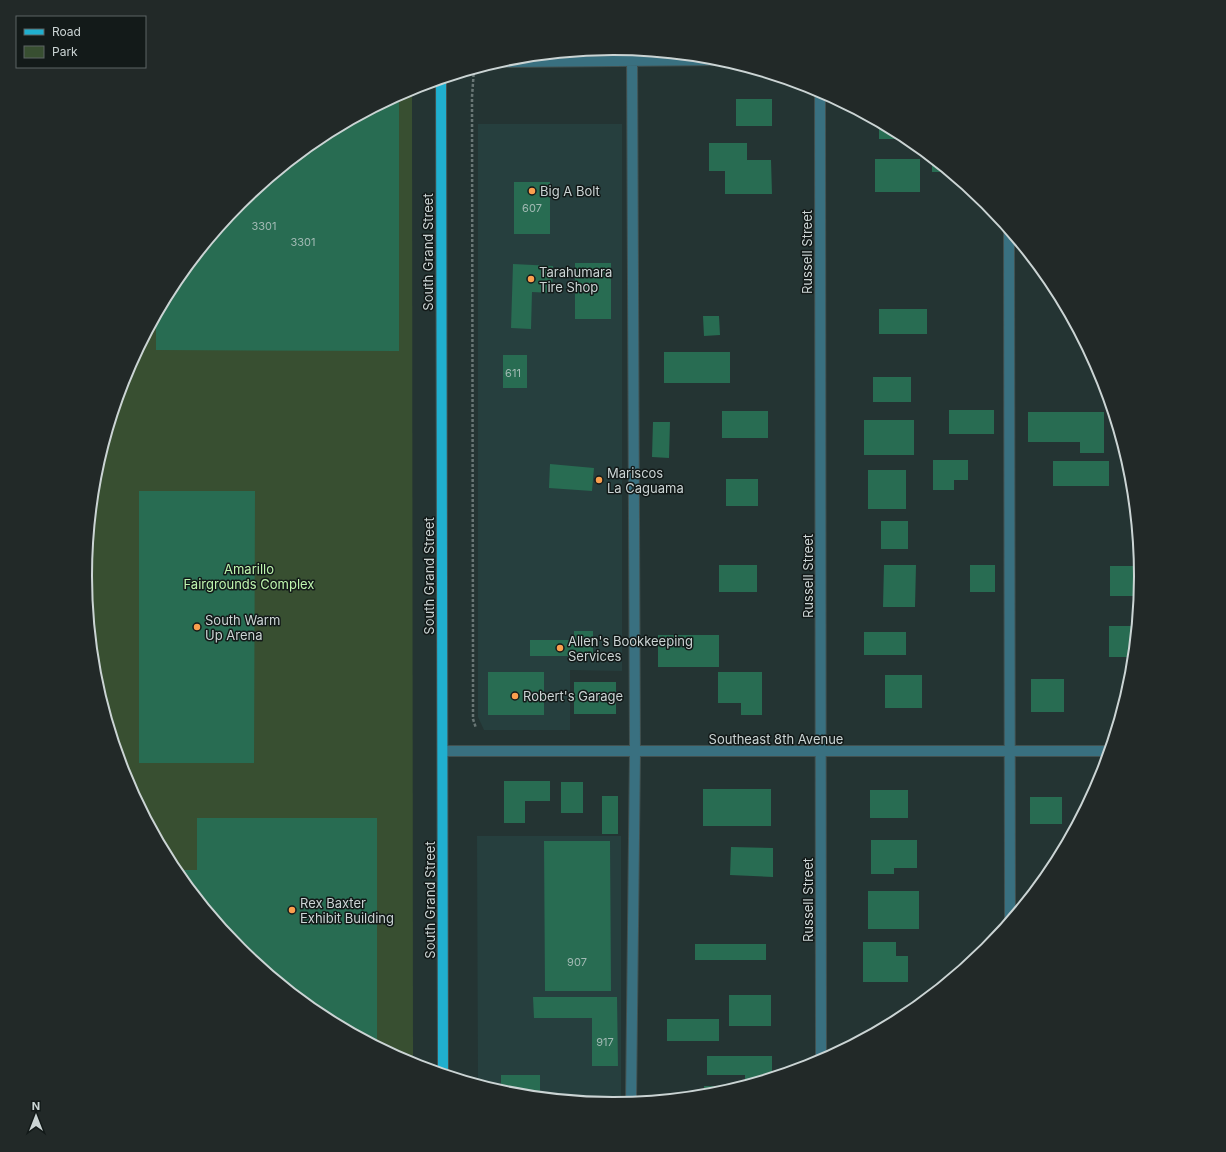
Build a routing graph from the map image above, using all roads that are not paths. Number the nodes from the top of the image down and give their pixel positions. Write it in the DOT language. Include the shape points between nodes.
graph roads {
  1 [pos="632,56"];
  2 [pos="689,60"];
  3 [pos="632,61"];
  4 [pos="529,62"];
  5 [pos="441,85"];
  6 [pos="820,99"];
  7 [pos="1009,237"];
  8 [pos="443,751"];
  9 [pos="1009,751"];
  10 [pos="1103,751"];
  11 [pos="635,752"];
  12 [pos="821,752"];
  13 [pos="1010,914"];
  14 [pos="821,1053"];
  15 [pos="443,1068"];
  16 [pos="631,1096"];
  1 -- 3 [label="street"];
  2 -- 3 [label="street"];
  3 -- 4 [label="street"];
  3 -- 11 [label="street"];
  5 -- 8 [label="main road, South Grand Street"];
  6 -- 12 [label="street, Russell Street"];
  7 -- 9 [label="street"];
  8 -- 11 [label="street, Southeast 8th Avenue"];
  8 -- 15 [label="main road, South Grand Street"];
  9 -- 10 [label="street, Southeast 8th Avenue"];
  9 -- 12 [label="street, Southeast 8th Avenue"];
  9 -- 13 [label="street"];
  11 -- 12 [label="street, Southeast 8th Avenue"];
  11 -- 16 [label="street"];
  12 -- 14 [label="street, Russell Street"];
}
